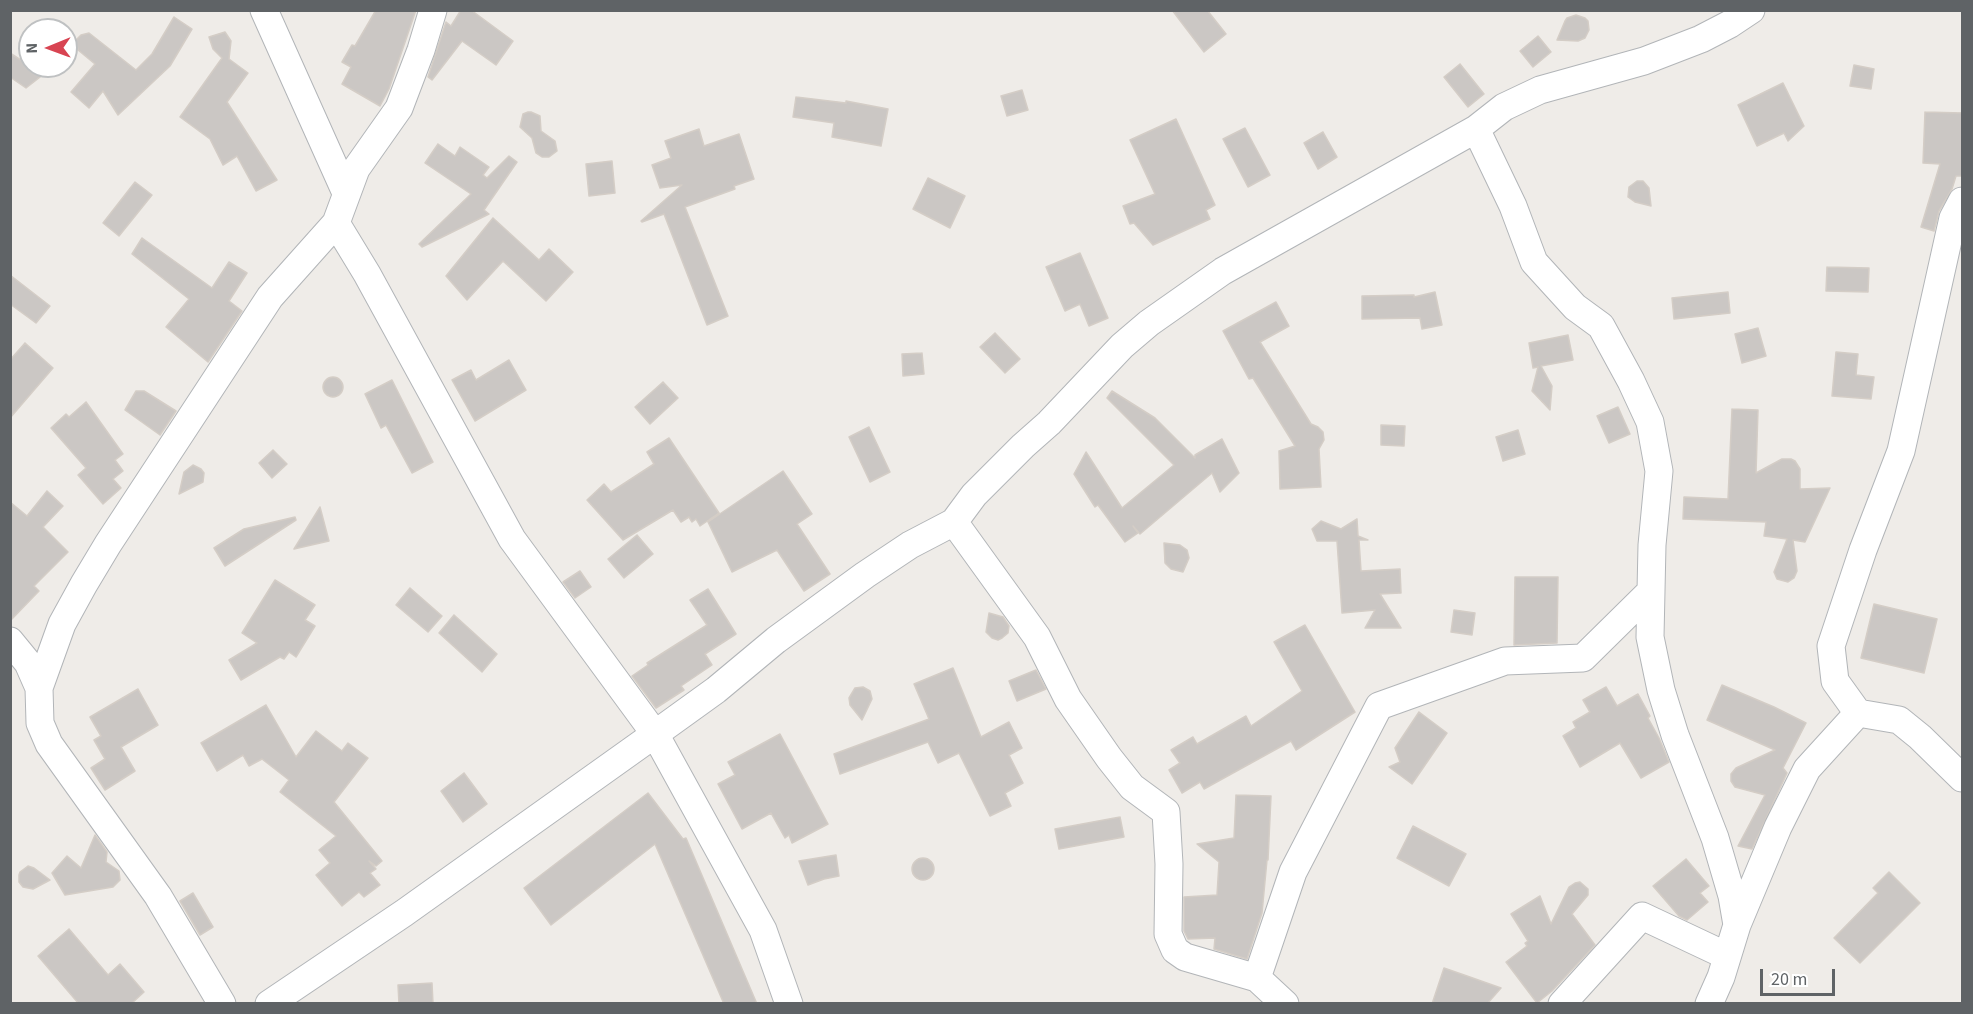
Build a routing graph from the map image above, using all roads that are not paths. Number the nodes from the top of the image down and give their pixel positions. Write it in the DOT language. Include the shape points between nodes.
graph roads {
  1 [pos="264,10"];
  2 [pos="433,10"];
  3 [pos="1751,10"];
  4 [pos="1476,129"];
  5 [pos="346,193"];
  6 [pos="1962,201"];
  7 [pos="336,223"];
  8 [pos="954,522"];
  9 [pos="1650,592"];
  10 [pos="10,641"];
  11 [pos="39,688"];
  12 [pos="1858,713"];
  13 [pos="655,734"];
  14 [pos="1962,778"];
  15 [pos="1737,925"];
  16 [pos="1728,956"];
  17 [pos="1257,978"];
  18 [pos="222,1004"];
  19 [pos="269,1004"];
  20 [pos="789,1004"];
  21 [pos="1285,1004"];
  22 [pos="1562,1004"];
  23 [pos="1708,1004"];
  1 -- 5 [label="street"];
  2 -- 5 [label="street" via="399,108 356,170"];
  3 -- 4 [label="street" via="1731,24 1672,50 1540,90 1504,107"];
  4 -- 8 [label="street" via="1223,271 1149,323 974,495"];
  4 -- 9 [label="street" via="1513,206 1534,262 1575,307 1601,327 1650,422 1659,471"];
  5 -- 7 [label="street"];
  6 -- 12 [label="street" via="1953,218 1901,451 1831,646 1835,681"];
  7 -- 11 [label="street" via="270,297 108,544 62,624"];
  7 -- 13 [label="street" via="512,539"];
  8 -- 13 [label="street" via="909,545 865,575"];
  8 -- 17 [label="street" via="1037,637 1068,699 1109,758 1132,787 1166,812 1168,934 1174,950 1185,957"];
  9 -- 15 [label="street" via="1650,637 1661,690 1715,838"];
  9 -- 17 [label="street" via="1583,658 1505,661 1379,706 1293,872"];
  10 -- 11 [label="street" via="28,663"];
  11 -- 18 [label="street" via="40,723 50,744 158,896"];
  12 -- 14 [label="street" via="1899,720"];
  12 -- 15 [label="street" via="1807,769"];
  13 -- 19 [label="street"];
  13 -- 20 [label="street" via="763,930"];
  15 -- 16 [label="street"];
  16 -- 22 [label="street" via="1642,916"];
  16 -- 23 [label="street"];
  17 -- 21 [label="street"];
}
